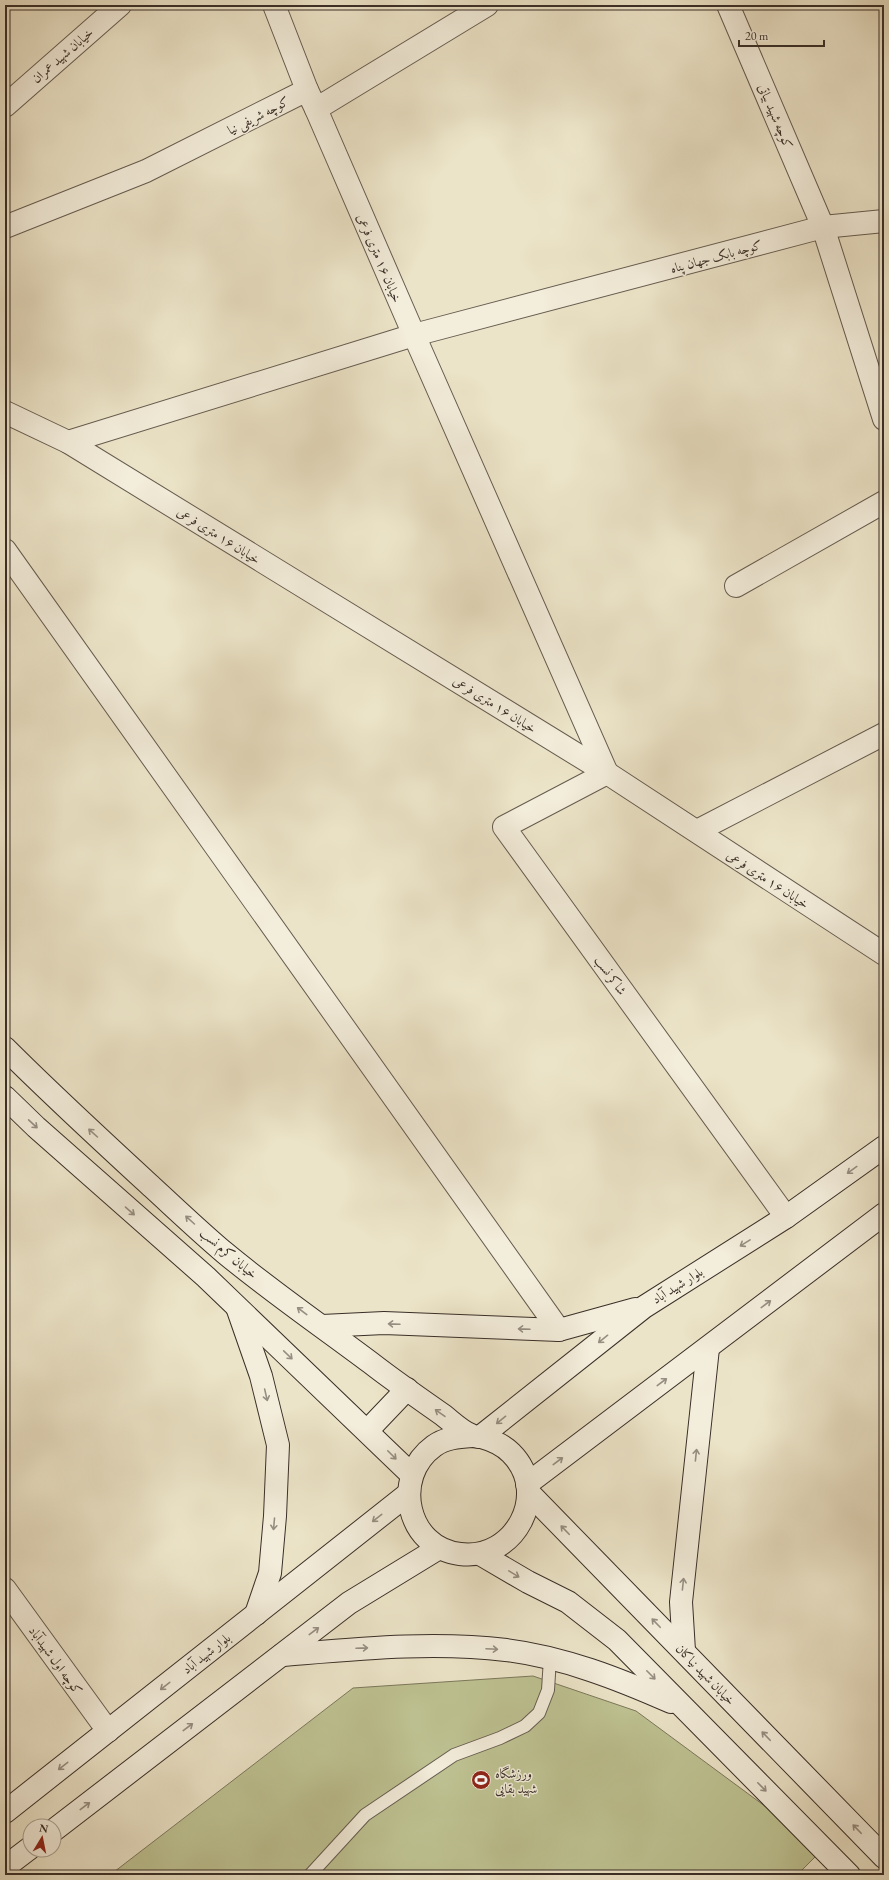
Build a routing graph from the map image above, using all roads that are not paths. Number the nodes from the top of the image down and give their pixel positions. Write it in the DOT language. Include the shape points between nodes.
graph roads {
  1 [pos="120,5"];
  2 [pos="274,5"];
  3 [pos="487,5"];
  4 [pos="728,5"];
  5 [pos="312,100"];
  6 [pos="5,106"];
  7 [pos="884,221"];
  8 [pos="5,227"];
  9 [pos="824,228"];
  10 [pos="414,335"];
  11 [pos="5,412"];
  12 [pos="884,419"];
  13 [pos="68,442"];
  14 [pos="884,502"];
  15 [pos="5,550"];
  16 [pos="736,586"];
  17 [pos="884,734"];
  18 [pos="607,773"];
  19 [pos="697,832"];
  20 [pos="884,954"];
  21 [pos="5,1048"];
  22 [pos="5,1097"];
  23 [pos="884,1147"];
  24 [pos="884,1214"];
  25 [pos="786,1217"];
  26 [pos="236,1305"];
  27 [pos="644,1306"];
  28 [pos="322,1326"];
  29 [pos="559,1330"];
  30 [pos="708,1348"];
  31 [pos="406,1389"];
  32 [pos="367,1431"];
  33 [pos="476,1436"];
  34 [pos="410,1485"];
  35 [pos="527,1488"];
  36 [pos="439,1548"];
  37 [pos="480,1554"];
  38 [pos="5,1589"];
  39 [pos="256,1614"];
  40 [pos="684,1651"];
  41 [pos="282,1656"];
  42 [pos="550,1658"];
  43 [pos="684,1708"];
  44 [pos="108,1731"];
  45 [pos="5,1812"];
  46 [pos="62,1824"];
  47 [pos="22,1854"];
  48 [pos="884,1857"];
  49 [pos="5,1867"];
  50 [pos="310,1875"];
  51 [pos="849,1875"];
  1 -- 6 [label="main road, خیابان شهید عمران"];
  2 -- 5 [label="main road, خیابان ۱۶ متری فرعی"];
  3 -- 5 [label="main road, کوچه شریفی نیا"];
  4 -- 9 [label="main road, کوچه شهید بیاتی"];
  5 -- 8 [label="main road, کوچه شریفی نیا" via="146,171"];
  5 -- 10 [label="main road, خیابان ۱۶ متری فرعی"];
  7 -- 9 [label="main road, کوچه بابک جهان پناه"];
  9 -- 10 [label="main road, کوچه بابک جهان پناه"];
  9 -- 12 [label="main road"];
  10 -- 13 [label="main road"];
  10 -- 18 [label="main road, خیابان ۱۶ متری فرعی"];
  11 -- 13 [label="main road, خیابان ۱۶ متری فرعی"];
  13 -- 18 [label="main road, خیابان ۱۶ متری فرعی"];
  14 -- 16 [label="main road"];
  15 -- 29 [label="main road"];
  17 -- 19 [label="main road"];
  18 -- 19 [label="main road, خیابان ۱۶ متری فرعی"];
  18 -- 25 [label="main road, شاکر نسب" via="504,827"];
  19 -- 20 [label="main road, خیابان ۱۶ متری فرعی"];
  28 -- 21 [label="main road, خیابان کرم نسب, one-way" via="225,1253 61,1103"];
  22 -- 26 [label="main road, one-way"];
  23 -- 25 [label="main road, بلوار شهید آباد, one-way"];
  30 -- 24 [label="main road, one-way"];
  25 -- 27 [label="main road, بلوار شهید آباد, one-way"];
  26 -- 32 [label="main road, one-way"];
  26 -- 39 [label="main road, one-way" via="261,1376 278,1445 270,1573"];
  27 -- 29 [label="main road"];
  27 -- 33 [label="main road, بلوار شهید آباد, one-way"];
  29 -- 28 [label="main road, one-way" via="384,1323"];
  28 -- 31 [label="main road, خیابان کرم نسب"];
  35 -- 30 [label="main road, one-way"];
  40 -- 30 [label="main road, one-way" via="681,1602"];
  31 -- 32 [label="main road"];
  33 -- 31 [label="main road, خیابان کرم نسب, one-way"];
  32 -- 34 [label="main road, one-way"];
  33 -- 34 [label="main road" via="453,1438 435,1446 421,1458"];
  33 -- 35 [label="main road" via="497,1443 511,1453 521,1468"];
  34 -- 36 [label="main road" via="412,1516 423,1534"];
  34 -- 39 [label="main road, بلوار شهید آباد, one-way"];
  35 -- 37 [label="main road" via="526,1513 516,1532 500,1546"];
  40 -- 35 [label="main road, خیابان شهید نیاکان, one-way"];
  36 -- 37 [label="main road" via="459,1554"];
  41 -- 36 [label="main road, one-way" via="349,1603"];
  37 -- 43 [label="main road, one-way" via="568,1602 617,1640"];
  38 -- 44 [label="main road, کوچه اول شهیدآباد"];
  39 -- 44 [label="main road, بلوار شهید آباد, one-way"];
  48 -- 40 [label="main road, خیابان شهید نیاکان, one-way"];
  41 -- 42 [label="main road, one-way" via="359,1648 442,1646 506,1650"];
  46 -- 41 [label="main road, one-way"];
  42 -- 43 [label="main road" via="631,1684"];
  42 -- 50 [label="lane" via="548,1690 539,1713 525,1726 454,1755 365,1814"];
  43 -- 51 [label="main road, one-way"];
  44 -- 45 [label="main road, بلوار شهید آباد, one-way"];
  47 -- 49 [label="main road"];
}
